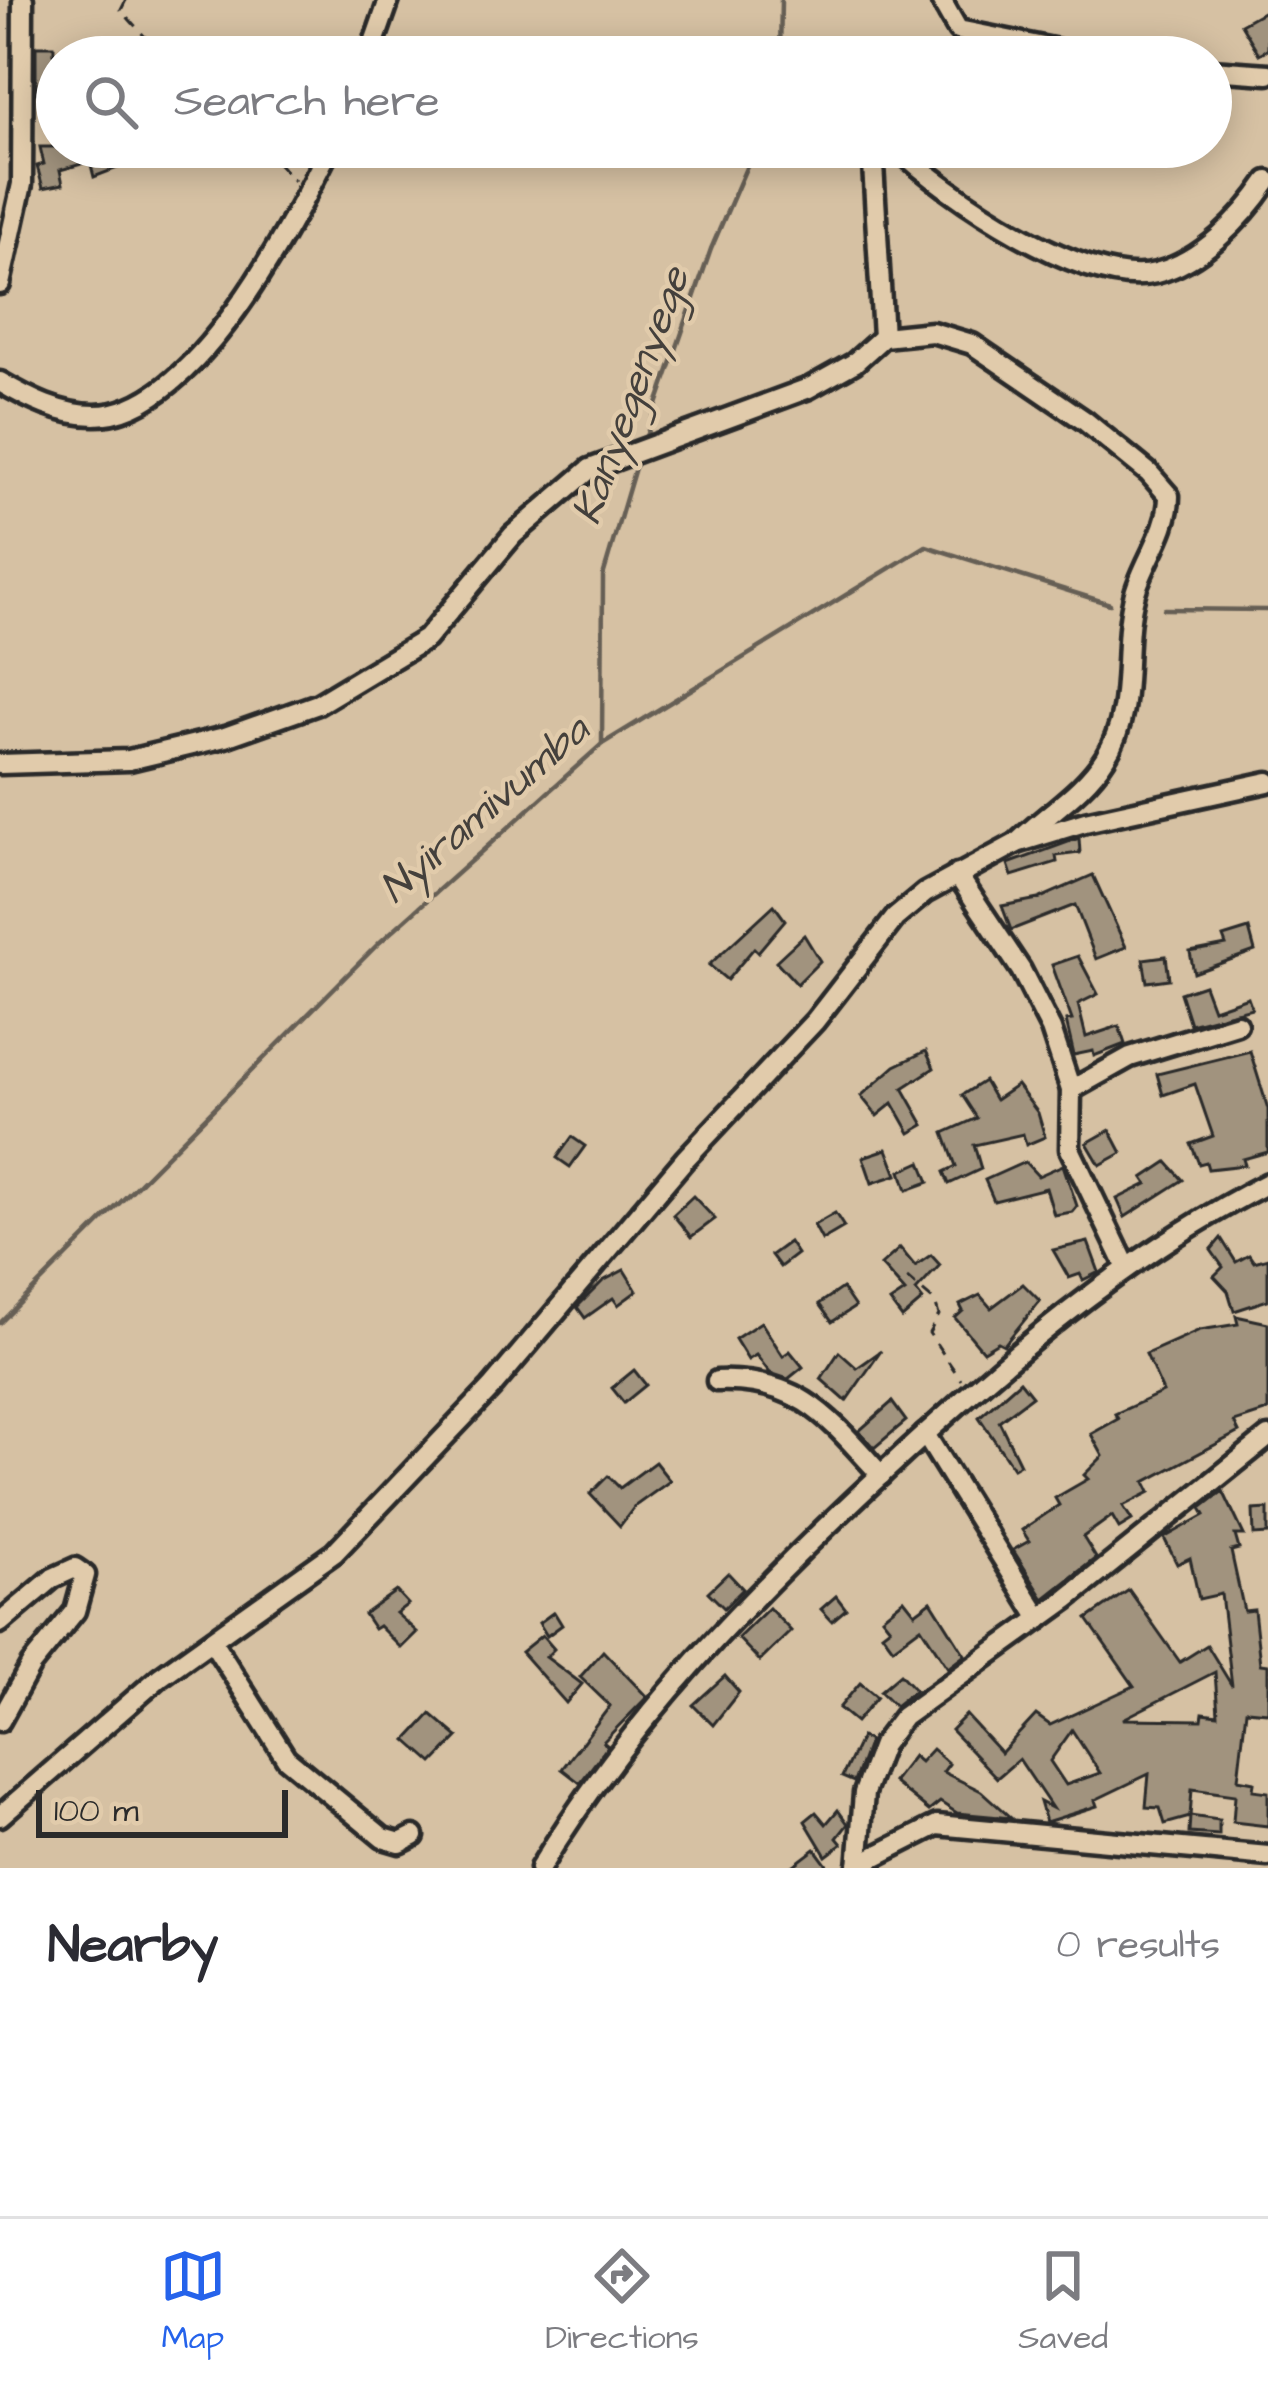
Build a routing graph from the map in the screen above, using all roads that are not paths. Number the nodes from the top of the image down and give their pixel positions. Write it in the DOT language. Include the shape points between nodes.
graph roads {
  1 [pos="22,0"];
  2 [pos="389,0"];
  3 [pos="941,0"];
  4 [pos="376,36"];
  5 [pos="988,36"];
  6 [pos="1232,71"];
  7 [pos="1268,74"];
  8 [pos="320,168"];
  9 [pos="873,168"];
  10 [pos="920,168"];
  11 [pos="1268,181"];
  12 [pos="0,284"];
  13 [pos="883,337"];
  14 [pos="0,382"];
  15 [pos="0,764"];
  16 [pos="1268,782"];
  17 [pos="1017,843"];
  18 [pos="957,874"];
  19 [pos="1237,1024"];
  20 [pos="1071,1090"];
  21 [pos="1268,1183"];
  22 [pos="1126,1266"];
  23 [pos="717,1381"];
  24 [pos="925,1434"];
  25 [pos="1268,1437"];
  26 [pos="881,1475"];
  27 [pos="1040,1619"];
  28 [pos="0,1623"];
  29 [pos="212,1641"];
  30 [pos="0,1721"];
  31 [pos="0,1816"];
  32 [pos="414,1837"];
  33 [pos="1268,1856"];
  34 [pos="858,1866"];
  35 [pos="540,1868"];
  1 -- 12 [label="street" via="22,184"];
  2 -- 4 [label="street"];
  3 -- 5 [label="street" via="958,30"];
  6 -- 7 [label="street"];
  8 -- 14 [label="street" via="248,292 164,388 98,416 62,411"];
  9 -- 13 [label="street"];
  10 -- 11 [label="street" via="1000,226 1127,275 1156,273 1209,244"];
  13 -- 15 [label="street" via="809,388 590,469 513,535 426,639 296,715 128,760"];
  13 -- 17 [label="street" via="932,332 972,344 1085,421 1169,496 1133,598 1112,744 1094,772"];
  16 -- 17 [label="street"];
  17 -- 18 [label="street"];
  18 -- 20 [label="street" via="1021,970"];
  18 -- 29 [label="street" via="895,918 815,1021 685,1159 491,1388 334,1553"];
  19 -- 20 [label="street" via="1130,1057"];
  20 -- 22 [label="street" via="1070,1149"];
  21 -- 22 [label="street"];
  22 -- 24 [label="street" via="1027,1340"];
  23 -- 26 [label="street" via="757,1379 795,1394 822,1411"];
  24 -- 26 [label="street"];
  24 -- 27 [label="street"];
  25 -- 27 [label="street"];
  26 -- 35 [label="street" via="654,1710"];
  27 -- 34 [label="street" via="903,1717 882,1745 864,1792"];
  28 -- 30 [label="street" via="53,1578 75,1568 85,1575 75,1611"];
  29 -- 31 [label="street" via="160,1676"];
  29 -- 32 [label="street" via="286,1758 383,1838"];
  33 -- 34 [label="street" via="937,1825"];
}
